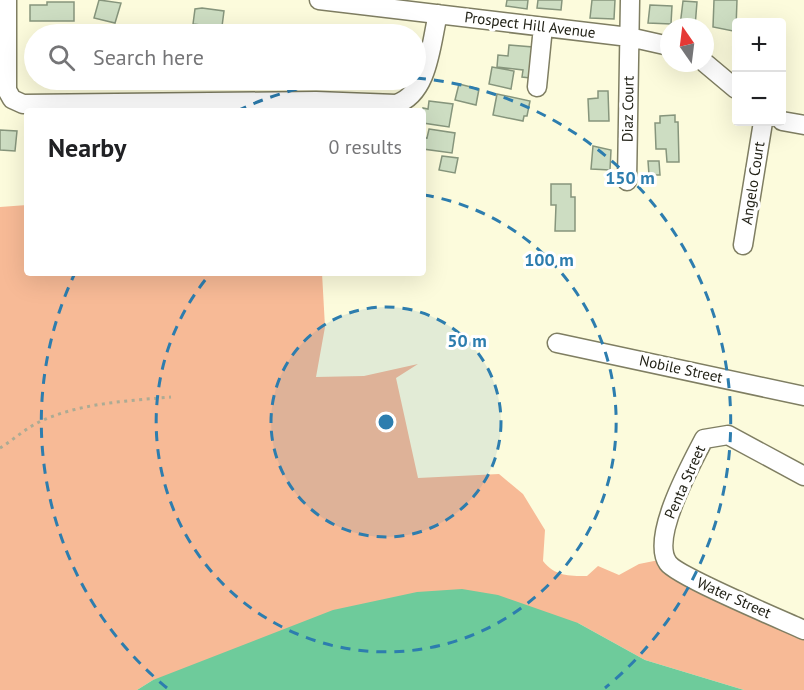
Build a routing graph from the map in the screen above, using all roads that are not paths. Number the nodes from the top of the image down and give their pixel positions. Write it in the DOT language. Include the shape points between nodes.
graph roads {
  1 [pos="7,0"];
  2 [pos="319,0"];
  3 [pos="630,0"];
  4 [pos="397,4"];
  5 [pos="438,14"];
  6 [pos="543,27"];
  7 [pos="629,37"];
  8 [pos="660,44"];
  9 [pos="426,56"];
  10 [pos="714,71"];
  11 [pos="732,86"];
  12 [pos="537,87"];
  13 [pos="415,90"];
  14 [pos="786,122"];
  15 [pos="804,125"];
  16 [pos="762,126"];
  17 [pos="627,181"];
  18 [pos="743,245"];
  19 [pos="557,344"];
  20 [pos="804,396"];
  21 [pos="804,476"];
  22 [pos="667,562"];
  23 [pos="804,630"];
  1 -- 13 [label="street" via="7,90 12,99 23,104 396,104"];
  2 -- 4 [label="street, Prospect Hill Avenue"];
  3 -- 7 [label="street, Diaz Court"];
  4 -- 5 [label="street, Prospect Hill Avenue"];
  5 -- 6 [label="street, Prospect Hill Avenue"];
  5 -- 9 [label="street"];
  6 -- 7 [label="street, Prospect Hill Avenue"];
  6 -- 12 [label="street"];
  7 -- 8 [label="street, Prospect Hill Avenue"];
  7 -- 17 [label="street, Diaz Court"];
  10 -- 11 [label="street"];
  14 -- 15 [label="street"];
  16 -- 18 [label="street, Angelo Court"];
  19 -- 20 [label="street, Nobile Street"];
  21 -- 22 [label="street, Penta Street" via="728,435 704,440 664,529"];
  22 -- 23 [label="street, Water Street" via="686,577"];
}
